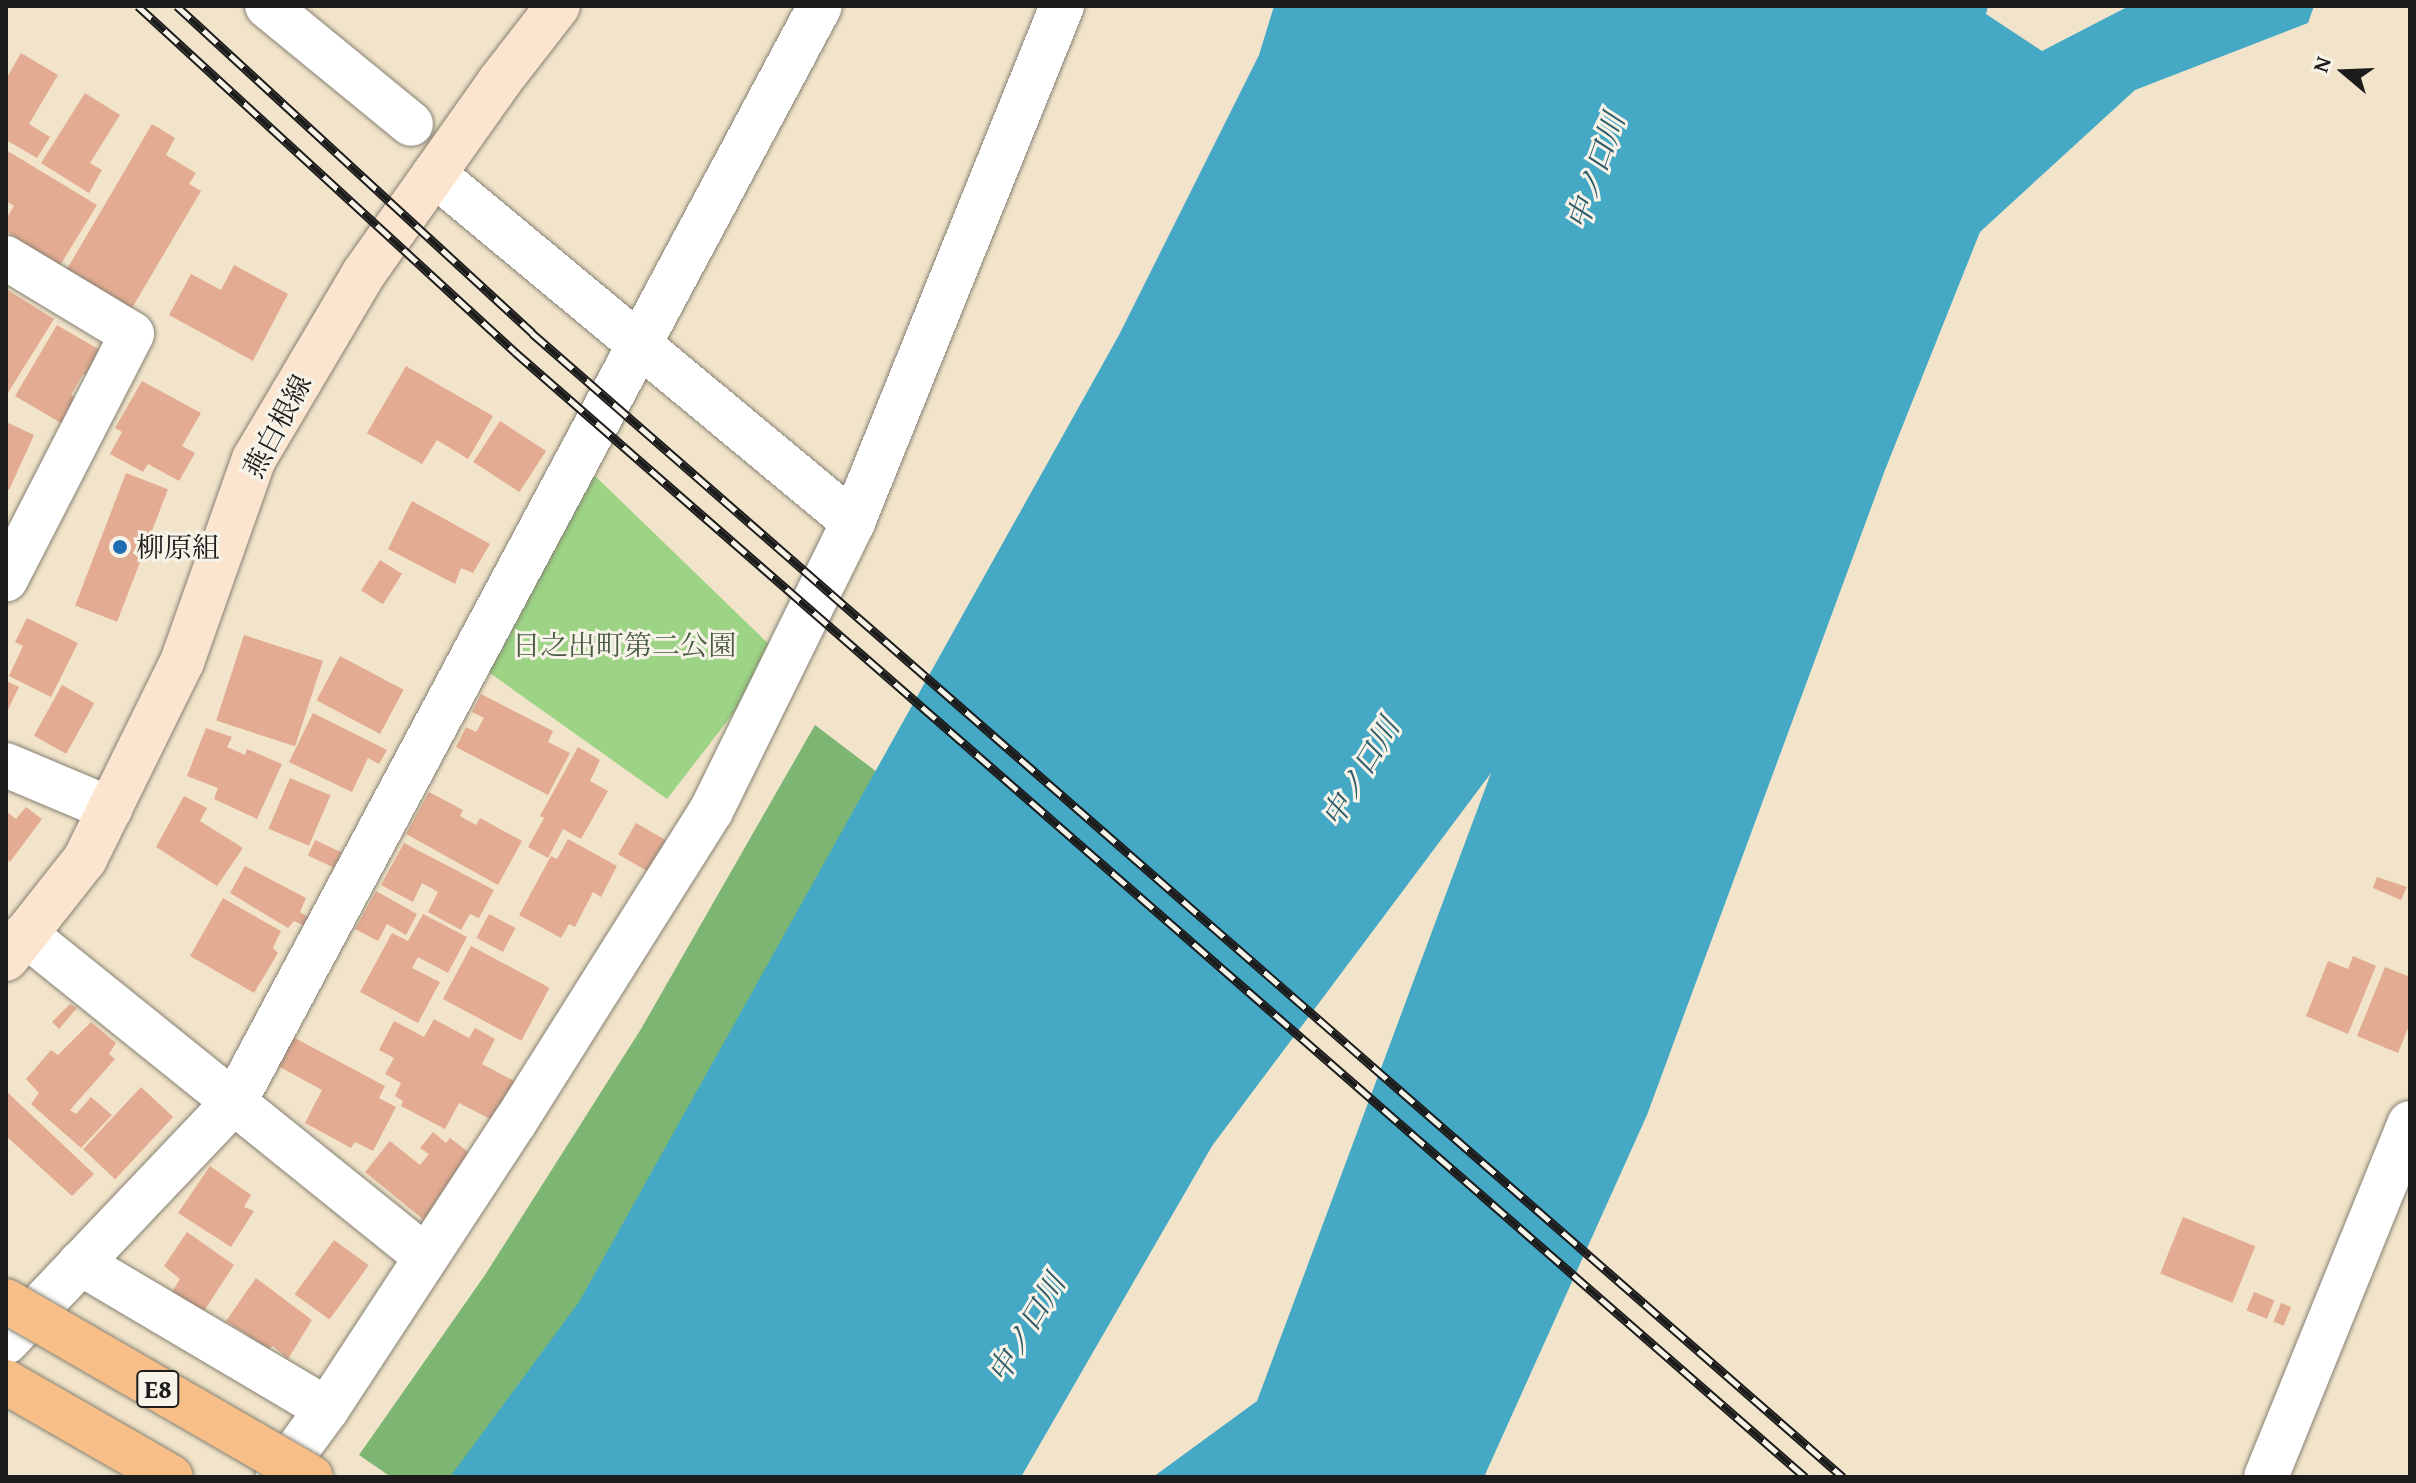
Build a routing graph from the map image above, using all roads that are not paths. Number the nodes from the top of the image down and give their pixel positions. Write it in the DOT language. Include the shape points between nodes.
graph roads {
  1 [pos="267,6"];
  2 [pos="558,6"];
  3 [pos="820,6"];
  4 [pos="1062,6"];
  5 [pos="411,124"];
  6 [pos="434,174"];
  7 [pos="6,258"];
  8 [pos="641,345"];
  9 [pos="853,522"];
  10 [pos="6,579"];
  11 [pos="6,765"];
  12 [pos="110,809"];
  13 [pos="16,946"];
  14 [pos="235,1101"];
  15 [pos="2410,1123"];
  16 [pos="426,1257"];
  17 [pos="80,1263"];
  18 [pos="6,1301"];
  19 [pos="6,1342"];
  20 [pos="6,1382"];
  21 [pos="327,1409"];
  22 [pos="171,1477"];
  23 [pos="277,1477"];
  24 [pos="311,1477"];
  25 [pos="2266,1477"];
  1 -- 5 [label="street"];
  2 -- 6 [label="main road, 燕白根線"];
  3 -- 8 [label="street"];
  4 -- 9 [label="street"];
  6 -- 8 [label="street"];
  6 -- 12 [label="main road, 燕白根線" via="364,273 254,459 182,662"];
  7 -- 10 [label="street" via="132,334"];
  8 -- 9 [label="street"];
  8 -- 14 [label="street"];
  9 -- 16 [label="street" via="711,811"];
  11 -- 12 [label="street"];
  12 -- 13 [label="main road, 燕白根線" via="85,859"];
  13 -- 14 [label="street"];
  14 -- 16 [label="street"];
  14 -- 17 [label="street"];
  15 -- 25 [label="street"];
  16 -- 21 [label="street"];
  17 -- 19 [label="street"];
  17 -- 21 [label="street"];
  18 -- 24 [label="highway, E8, bridge"];
  20 -- 22 [label="highway, E8"];
  21 -- 23 [label="street"];
}
